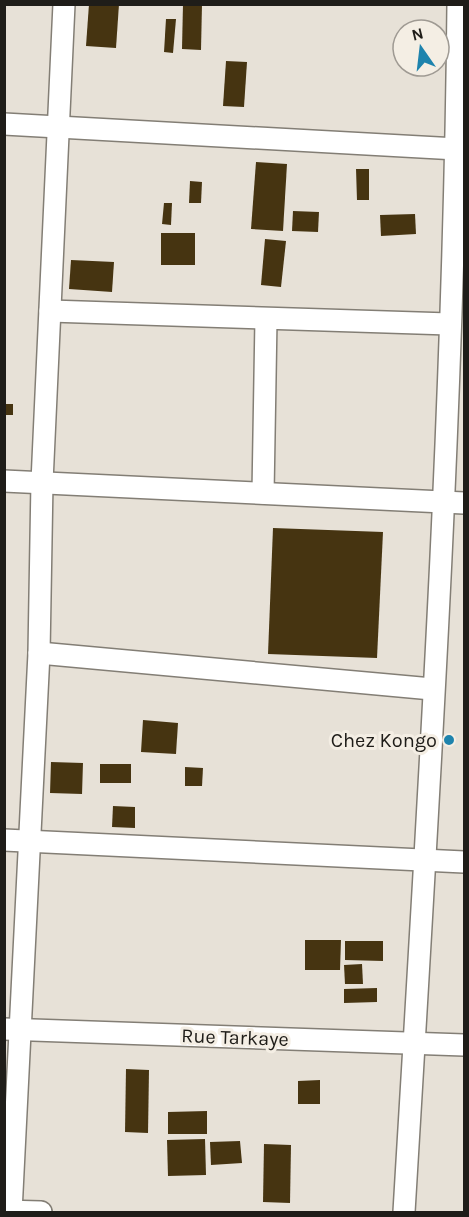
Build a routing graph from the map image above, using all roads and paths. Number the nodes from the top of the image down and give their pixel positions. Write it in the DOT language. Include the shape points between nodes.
graph roads {
  1 [pos="64,4"];
  2 [pos="458,4"];
  3 [pos="4,124"];
  4 [pos="58,127"];
  5 [pos="457,149"];
  6 [pos="50,311"];
  7 [pos="266,319"];
  8 [pos="449,324"];
  9 [pos="4,481"];
  10 [pos="42,482"];
  11 [pos="263,493"];
  12 [pos="443,501"];
  13 [pos="465,503"];
  14 [pos="39,653"];
  15 [pos="432,689"];
  16 [pos="4,840"];
  17 [pos="29,842"];
  18 [pos="423,861"];
  19 [pos="465,862"];
  20 [pos="13,1030"];
  21 [pos="414,1043"];
  22 [pos="465,1045"];
  23 [pos="8,1212"];
  24 [pos="41,1212"];
  25 [pos="404,1212"];
  1 -- 4 [label="street"];
  2 -- 5 [label="street"];
  3 -- 4 [label="street"];
  4 -- 5 [label="street"];
  4 -- 6 [label="street"];
  5 -- 8 [label="street"];
  6 -- 7 [label="street"];
  6 -- 10 [label="street"];
  7 -- 8 [label="street"];
  7 -- 11 [label="street"];
  8 -- 12 [label="street"];
  9 -- 10 [label="street"];
  10 -- 11 [label="street"];
  10 -- 14 [label="street"];
  11 -- 12 [label="street"];
  12 -- 13 [label="street"];
  12 -- 15 [label="street"];
  14 -- 15 [label="street"];
  14 -- 17 [label="street"];
  15 -- 18 [label="street"];
  16 -- 17 [label="street"];
  17 -- 18 [label="street"];
  17 -- 20 [label="street"];
  18 -- 19 [label="street"];
  18 -- 21 [label="street"];
  20 -- 21 [label="street, Rue Tarkaye"];
  20 -- 23 [label="street"];
  21 -- 22 [label="street, Rue Tarkaye"];
  21 -- 25 [label="street"];
  23 -- 24 [label="street"];
}
